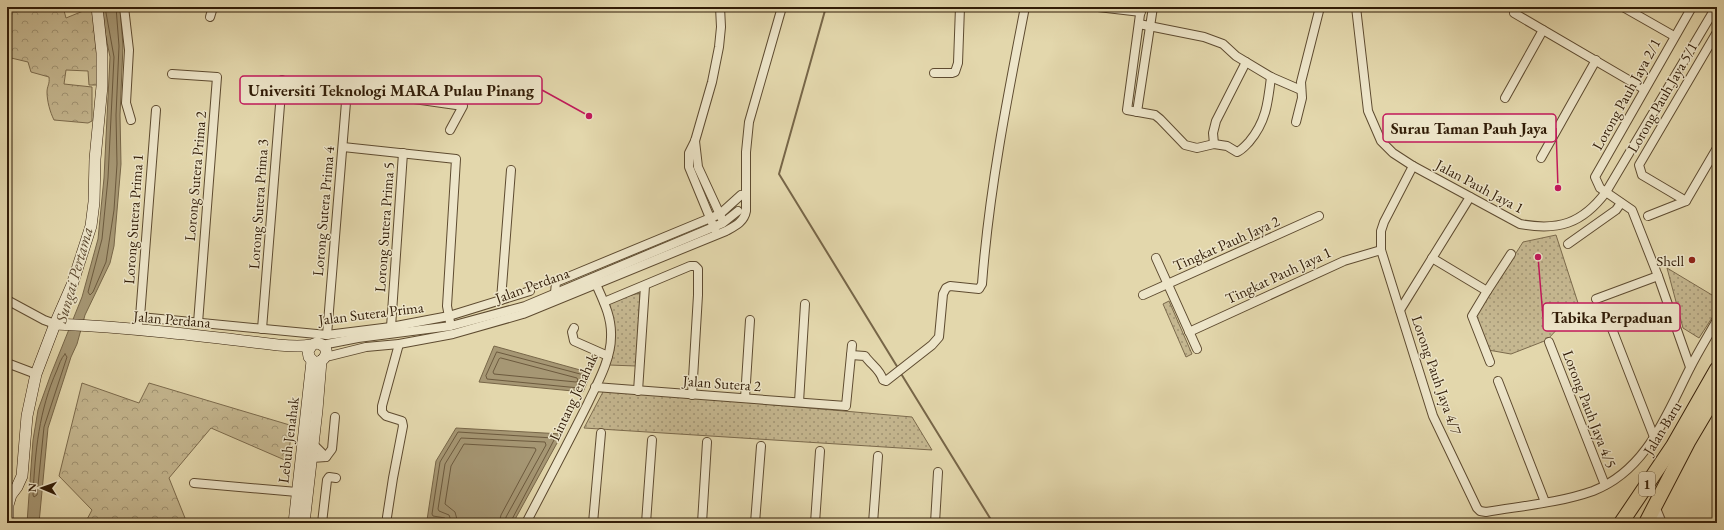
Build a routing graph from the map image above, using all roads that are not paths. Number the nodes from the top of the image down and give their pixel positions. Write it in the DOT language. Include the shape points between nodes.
graph roads {
  1 [pos="97,7"];
  2 [pos="124,7"];
  3 [pos="213,7"];
  4 [pos="720,7"];
  5 [pos="782,7"];
  6 [pos="960,7"];
  7 [pos="1025,7"];
  8 [pos="1098,7"];
  9 [pos="1153,7"];
  10 [pos="1320,7"];
  11 [pos="1356,7"];
  12 [pos="1623,7"];
  13 [pos="1692,7"];
  14 [pos="1716,7"];
  15 [pos="1141,9"];
  16 [pos="1514,12"];
  17 [pos="210,16"];
  18 [pos="1139,24"];
  19 [pos="1149,26"];
  20 [pos="1543,30"];
  21 [pos="1717,32"];
  22 [pos="1674,36"];
  23 [pos="1596,60"];
  24 [pos="1246,62"];
  25 [pos="1682,64"];
  26 [pos="1694,71"];
  27 [pos="934,73"];
  28 [pos="172,74"];
  29 [pos="1271,77"];
  30 [pos="282,80"];
  31 [pos="316,85"];
  32 [pos="1644,89"];
  33 [pos="347,90"];
  34 [pos="1300,90"];
  35 [pos="1505,98"];
  36 [pos="156,110"];
  37 [pos="1137,112"];
  38 [pos="130,120"];
  39 [pos="1296,122"];
  40 [pos="450,130"];
  41 [pos="695,141"];
  42 [pos="1214,144"];
  43 [pos="343,147"];
  44 [pos="1717,148"];
  45 [pos="404,153"];
  46 [pos="1541,158"];
  47 [pos="1413,166"];
  48 [pos="511,170"];
  49 [pos="1606,192"];
  50 [pos="741,196"];
  51 [pos="1470,197"];
  52 [pos="1686,201"];
  53 [pos="1621,202"];
  54 [pos="738,211"];
  55 [pos="720,214"];
  56 [pos="1319,216"];
  57 [pos="1648,216"];
  58 [pos="710,218"];
  59 [pos="723,223"];
  60 [pos="714,227"];
  61 [pos="726,231"];
  62 [pos="717,235"];
  63 [pos="1568,244"];
  64 [pos="1381,250"];
  65 [pos="1511,254"];
  66 [pos="1156,258"];
  67 [pos="1432,258"];
  68 [pos="1658,276"];
  69 [pos="595,281"];
  70 [pos="1168,284"];
  71 [pos="646,286"];
  72 [pos="1487,290"];
  73 [pos="530,291"];
  74 [pos="555,294"];
  75 [pos="1143,295"];
  76 [pos="1596,299"];
  77 [pos="7,300"];
  78 [pos="501,300"];
  79 [pos="604,302"];
  80 [pos="805,304"];
  81 [pos="1400,310"];
  82 [pos="449,316"];
  83 [pos="1607,316"];
  84 [pos="140,317"];
  85 [pos="750,320"];
  86 [pos="1717,320"];
  87 [pos="198,323"];
  88 [pos="60,324"];
  89 [pos="391,327"];
  90 [pos="574,328"];
  91 [pos="262,329"];
  92 [pos="136,330"];
  93 [pos="452,330"];
  94 [pos="1189,332"];
  95 [pos="320,342"];
  96 [pos="1549,342"];
  97 [pos="398,344"];
  98 [pos="286,345"];
  99 [pos="852,345"];
  100 [pos="1197,349"];
  101 [pos="851,355"];
  102 [pos="608,356"];
  103 [pos="317,359"];
  104 [pos="1490,362"];
  105 [pos="7,363"];
  106 [pos="1690,367"];
  107 [pos="1717,369"];
  108 [pos="36,374"];
  109 [pos="1498,382"];
  110 [pos="595,387"];
  111 [pos="638,391"];
  112 [pos="1717,393"];
  113 [pos="692,394"];
  114 [pos="745,398"];
  115 [pos="799,402"];
  116 [pos="335,417"];
  117 [pos="601,433"];
  118 [pos="1654,437"];
  119 [pos="652,440"];
  120 [pos="707,442"];
  121 [pos="313,444"];
  122 [pos="761,446"];
  123 [pos="820,451"];
  124 [pos="878,456"];
  125 [pos="326,457"];
  126 [pos="312,458"];
  127 [pos="938,472"];
  128 [pos="336,478"];
  129 [pos="194,483"];
  130 [pos="1605,485"];
  131 [pos="297,492"];
  132 [pos="1545,502"];
  133 [pos="1655,506"];
  134 [pos="387,517"];
  135 [pos="8,523"];
  136 [pos="294,523"];
  137 [pos="304,523"];
  138 [pos="322,523"];
  139 [pos="526,523"];
  140 [pos="593,523"];
  141 [pos="646,523"];
  142 [pos="702,523"];
  143 [pos="756,523"];
  144 [pos="814,523"];
  145 [pos="873,523"];
  146 [pos="935,523"];
  147 [pos="1621,523"];
  148 [pos="1646,523"];
  149 [pos="1662,523"];
  1 -- 88 [label="street" via="102,53 102,86 95,159 94,208 91,226"];
  2 -- 38 [label="street" via="129,50 126,103"];
  3 -- 17 [label="street"];
  4 -- 41 [label="street" via="719,47"];
  5 -- 61 [label="street, Jalan Perdana" via="749,122 746,152 746,215"];
  6 -- 27 [label="street" via="956,70 952,73"];
  7 -- 101 [label="street" via="1001,128 982,284 979,289 950,286 946,288 943,294 939,337 886,381 865,356"];
  8 -- 15 [label="street"];
  9 -- 19 [label="street"];
  10 -- 34 [label="street"];
  11 -- 47 [label="street, Jalan Pauh Jaya 1" via="1368,111 1381,141 1393,153"];
  12 -- 22 [label="street"];
  13 -- 22 [label="street, Lorong Pauh Jaya 2/1"];
  14 -- 25 [label="street, Jalan Pauh Jaya 1"];
  15 -- 18 [label="street"];
  16 -- 20 [label="street"];
  18 -- 19 [label="street"];
  18 -- 37 [label="street" via="1127,110"];
  19 -- 24 [label="street" via="1204,37 1223,44"];
  19 -- 37 [label="street"];
  20 -- 23 [label="street"];
  20 -- 35 [label="street"];
  21 -- 26 [label="street, Lorong Pauh Jaya 5/1"];
  22 -- 32 [label="street, Lorong Pauh Jaya 2/1"];
  23 -- 32 [label="street"];
  23 -- 46 [label="street"];
  24 -- 29 [label="street"];
  24 -- 42 [label="street" via="1216,121"];
  25 -- 26 [label="street"];
  25 -- 49 [label="street, Jalan Pauh Jaya 1"];
  26 -- 52 [label="street, Lorong Pauh Jaya 5/1" via="1639,165 1642,175"];
  28 -- 87 [label="street, Lorong Sutera Prima 2" via="217,77"];
  29 -- 34 [label="street"];
  29 -- 42 [label="street" via="1264,120 1241,151"];
  30 -- 91 [label="street, Lorong Sutera Prima 3"];
  31 -- 33 [label="street"];
  32 -- 49 [label="street, Lorong Pauh Jaya 2/1" via="1595,177 1600,188"];
  33 -- 40 [label="street" via="463,106"];
  33 -- 43 [label="street, Lorong Sutera Prima 4"];
  34 -- 39 [label="street" via="1302,98"];
  36 -- 84 [label="street, Lorong Sutera Prima 1"];
  37 -- 42 [label="street" via="1155,115 1185,145 1197,148"];
  41 -- 55 [label="street" via="698,167"];
  41 -- 58 [label="street" via="689,153 689,167"];
  43 -- 45 [label="street"];
  43 -- 95 [label="street, Lorong Sutera Prima 4"];
  44 -- 52 [label="street"];
  45 -- 82 [label="street" via="456,159 447,306"];
  45 -- 89 [label="street, Lorong Sutera Prima 5"];
  47 -- 51 [label="street, Jalan Pauh Jaya 1"];
  47 -- 64 [label="street, Lorong Pauh Jaya 4/7" via="1384,222 1381,231"];
  48 -- 78 [label="street"];
  49 -- 51 [label="street, Jalan Pauh Jaya 1" via="1589,211 1576,220 1540,228 1520,224"];
  49 -- 53 [label="street"];
  50 -- 55 [label="street"];
  51 -- 67 [label="street"];
  52 -- 57 [label="street"];
  53 -- 63 [label="street" via="1616,210"];
  53 -- 68 [label="street" via="1632,210"];
  54 -- 59 [label="street, Jalan Perdana"];
  55 -- 58 [label="street"];
  55 -- 59 [label="street"];
  56 -- 70 [label="street, Tingkat Pauh Jaya 2"];
  58 -- 60 [label="street"];
  58 -- 74 [label="street" via="556,282"];
  59 -- 60 [label="street, Jalan Perdana"];
  59 -- 61 [label="street"];
  60 -- 62 [label="street"];
  60 -- 69 [label="street, Jalan Perdana"];
  61 -- 62 [label="street, Jalan Perdana"];
  62 -- 69 [label="street, Jalan Perdana"];
  64 -- 81 [label="street, Lorong Pauh Jaya 4/7"];
  64 -- 94 [label="street, Tingkat Pauh Jaya 1" via="1344,261"];
  65 -- 72 [label="street"];
  66 -- 70 [label="street"];
  67 -- 72 [label="street"];
  67 -- 81 [label="street"];
  68 -- 76 [label="street"];
  68 -- 106 [label="street"];
  69 -- 74 [label="street, Jalan Perdana"];
  69 -- 79 [label="street, Lintang Jenahak"];
  69 -- 93 [label="street, Jalan Perdana" via="523,314"];
  70 -- 75 [label="street, Tingkat Pauh Jaya 2"];
  70 -- 94 [label="street"];
  71 -- 79 [label="street"];
  71 -- 111 [label="street"];
  71 -- 113 [label="street" via="685,268 695,266 698,269"];
  72 -- 104 [label="street" via="1472,316"];
  73 -- 78 [label="street, Jalan Sutera Prima"];
  74 -- 93 [label="street, Jalan Perdana"];
  77 -- 88 [label="street" via="44,320"];
  78 -- 82 [label="street, Jalan Sutera Prima"];
  79 -- 102 [label="street, Lintang Jenahak" via="610,318 612,338"];
  80 -- 115 [label="street"];
  81 -- 132 [label="street, Lorong Pauh Jaya 4/7" via="1433,416 1477,508 1486,512"];
  82 -- 89 [label="street, Jalan Sutera Prima"];
  82 -- 93 [label="street"];
  83 -- 118 [label="street"];
  84 -- 87 [label="street, Jalan Sutera Prima"];
  84 -- 92 [label="street, Lorong Sutera Prima 1"];
  85 -- 114 [label="street"];
  86 -- 106 [label="street, Lorong Pauh Jaya 4/7"];
  87 -- 91 [label="street, Jalan Sutera Prima"];
  88 -- 92 [label="street, Jalan Perdana"];
  88 -- 108 [label="street"];
  89 -- 95 [label="street, Jalan Sutera Prima"];
  90 -- 102 [label="street" via="574,341"];
  91 -- 95 [label="street, Jalan Sutera Prima"];
  92 -- 98 [label="street, Jalan Perdana"];
  93 -- 95 [label="street, Jalan Perdana"];
  93 -- 97 [label="street, Jalan Perdana"];
  94 -- 100 [label="street"];
  95 -- 98 [label="street, Jalan Perdana"];
  95 -- 103 [label="street" via="326,351"];
  95 -- 103 [label="street" via="308,349"];
  96 -- 130 [label="street, Lorong Pauh Jaya 4/5"];
  97 -- 103 [label="street, Jalan Perdana" via="366,347"];
  97 -- 134 [label="street" via="382,406 382,412 386,416 402,421 403,426"];
  98 -- 103 [label="street, Jalan Perdana"];
  99 -- 101 [label="street"];
  101 -- 115 [label="street, Jalan Sutera 2" via="846,406"];
  102 -- 110 [label="street, Lintang Jenahak"];
  103 -- 121 [label="street, Lebuh Jenahak"];
  103 -- 131 [label="street, Lebuh Jenahak"];
  105 -- 108 [label="street"];
  106 -- 118 [label="street, Lorong Pauh Jaya 4/7"];
  107 -- 147 [label="highway, Jalan Baru / 1" via="1672,446"];
  108 -- 135 [label="street" via="27,416 22,476 8,505"];
  109 -- 132 [label="street"];
  110 -- 111 [label="street, Jalan Sutera 2"];
  110 -- 139 [label="street, Lintang Jenahak"];
  111 -- 113 [label="street, Jalan Sutera 2"];
  112 -- 133 [label="highway, Jalan Baru / 1"];
  113 -- 114 [label="street, Jalan Sutera 2"];
  114 -- 115 [label="street, Jalan Sutera 2"];
  116 -- 125 [label="street" via="332,449"];
  117 -- 140 [label="street"];
  118 -- 130 [label="street, Lorong Pauh Jaya 4/7" via="1643,455"];
  119 -- 141 [label="street"];
  120 -- 142 [label="street"];
  121 -- 125 [label="street"];
  121 -- 126 [label="street, Lebuh Jenahak"];
  122 -- 143 [label="street"];
  123 -- 144 [label="street"];
  124 -- 145 [label="street"];
  125 -- 126 [label="street"];
  126 -- 137 [label="street, Lebuh Jenahak"];
  127 -- 146 [label="street"];
  128 -- 138 [label="street" via="329,477 327,480"];
  129 -- 131 [label="street"];
  130 -- 132 [label="street, Lorong Pauh Jaya 4/7" via="1573,497"];
  131 -- 136 [label="street, Lebuh Jenahak"];
  133 -- 148 [label="highway, Jalan Baru / 1"];
  133 -- 149 [label="street"];
}
